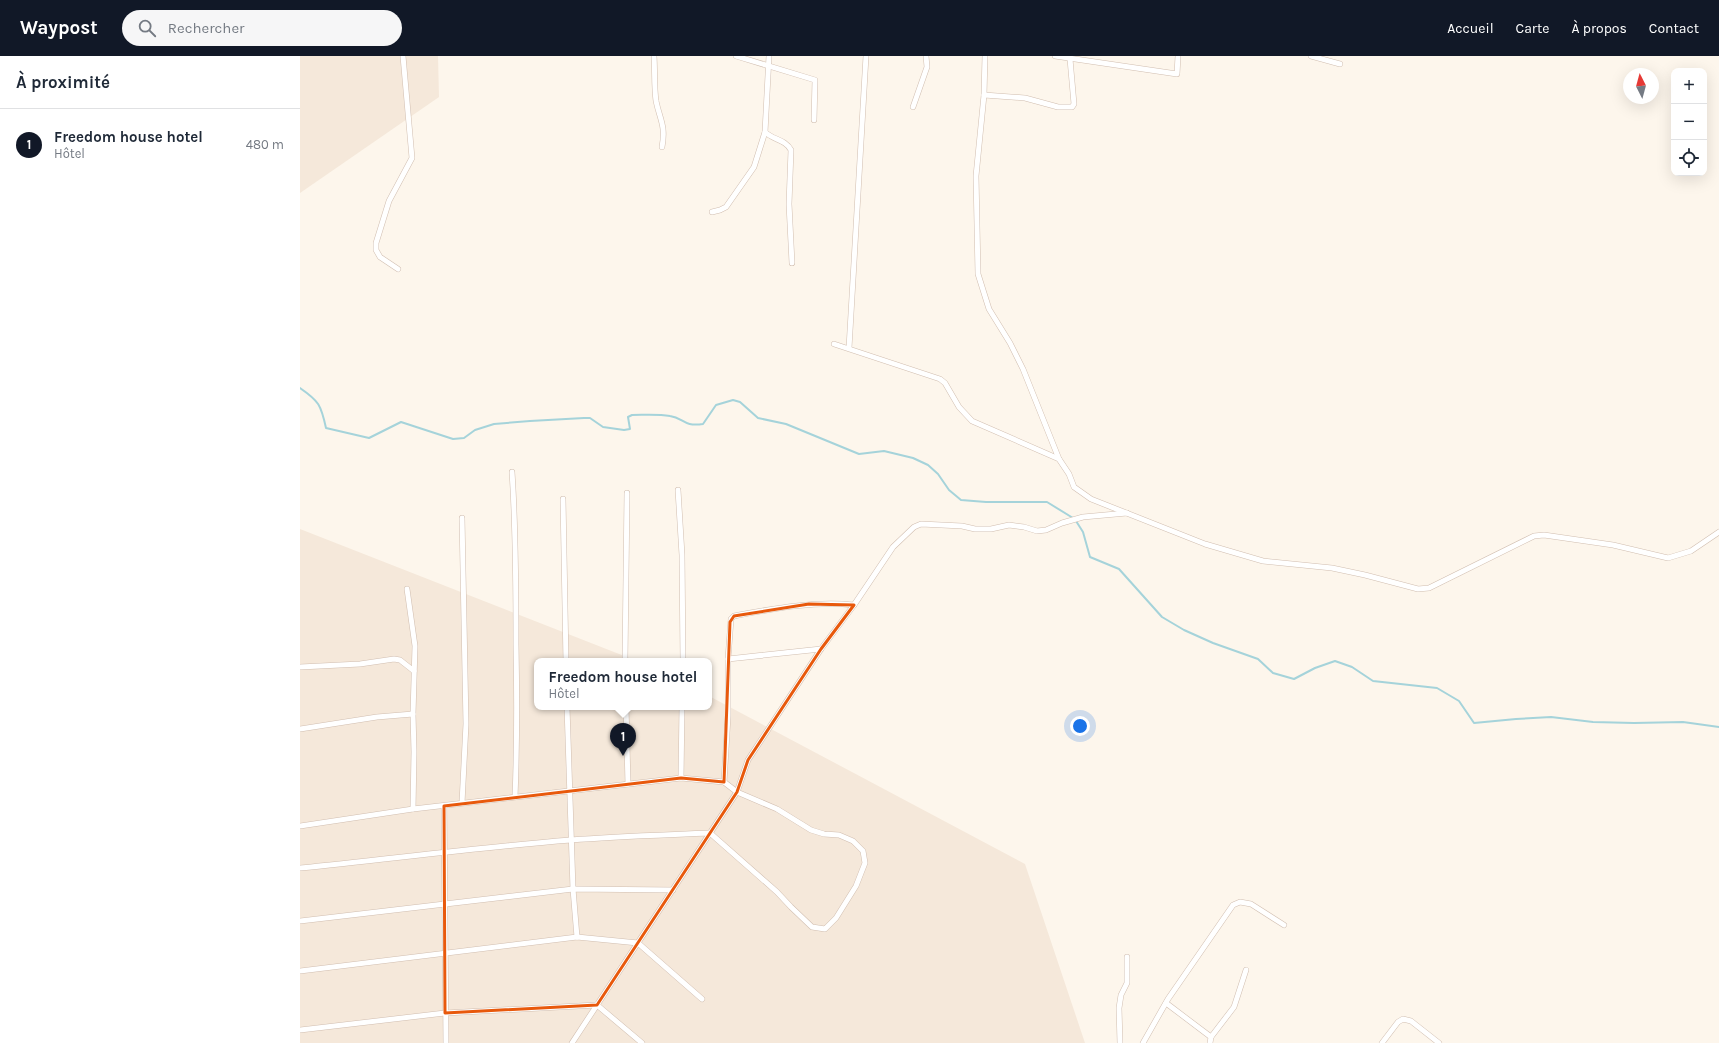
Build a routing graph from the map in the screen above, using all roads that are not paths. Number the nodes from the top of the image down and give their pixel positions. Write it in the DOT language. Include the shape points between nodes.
graph roads {
  1 [pos="403,56"];
  2 [pos="654,56"];
  3 [pos="736,56"];
  4 [pos="769,56"];
  5 [pos="866,56"];
  6 [pos="926,56"];
  7 [pos="985,56"];
  8 [pos="1055,56"];
  9 [pos="1178,56"];
  10 [pos="1311,56"];
  11 [pos="1070,59"];
  12 [pos="1340,64"];
  13 [pos="768,65"];
  14 [pos="984,95"];
  15 [pos="912,107"];
  16 [pos="814,120"];
  17 [pos="765,132"];
  18 [pos="662,147"];
  19 [pos="712,212"];
  20 [pos="792,263"];
  21 [pos="398,269"];
  22 [pos="834,344"];
  23 [pos="849,348"];
  24 [pos="1059,459"];
  25 [pos="512,472"];
  26 [pos="678,490"];
  27 [pos="627,493"];
  28 [pos="563,499"];
  29 [pos="1128,513"];
  30 [pos="462,518"];
  31 [pos="1719,532"];
  32 [pos="407,589"];
  33 [pos="854,605"];
  34 [pos="821,649"];
  35 [pos="566,658"];
  36 [pos="625,658"];
  37 [pos="683,658"];
  38 [pos="728,659"];
  39 [pos="300,667"];
  40 [pos="414,671"];
  41 [pos="567,710"];
  42 [pos="626,710"];
  43 [pos="682,710"];
  44 [pos="413,714"];
  45 [pos="300,729"];
  46 [pos="681,778"];
  47 [pos="724,782"];
  48 [pos="628,784"];
  49 [pos="570,791"];
  50 [pos="737,792"];
  51 [pos="515,798"];
  52 [pos="462,804"];
  53 [pos="444,806"];
  54 [pos="413,809"];
  55 [pos="300,826"];
  56 [pos="710,833"];
  57 [pos="572,840"];
  58 [pos="444,852"];
  59 [pos="300,868"];
  60 [pos="573,889"];
  61 [pos="673,890"];
  62 [pos="444,904"];
  63 [pos="300,921"];
  64 [pos="1284,925"];
  65 [pos="577,937"];
  66 [pos="638,943"];
  67 [pos="445,954"];
  68 [pos="1127,957"];
  69 [pos="1246,970"];
  70 [pos="300,971"];
  71 [pos="702,999"];
  72 [pos="1166,1003"];
  73 [pos="597,1005"];
  74 [pos="446,1013"];
  75 [pos="300,1030"];
  76 [pos="1211,1037"];
  77 [pos="446,1043"];
  78 [pos="572,1043"];
  79 [pos="642,1043"];
  80 [pos="1120,1043"];
  81 [pos="1143,1043"];
  82 [pos="1210,1043"];
  83 [pos="1382,1043"];
  84 [pos="1440,1043"];
  1 -- 21 [label="street" via="412,158 389,201 376,243 380,257"];
  2 -- 18 [label="street" via="656,94 664,136"];
  3 -- 13 [label="street"];
  4 -- 13 [label="street"];
  5 -- 23 [label="street"];
  6 -- 15 [label="street" via="927,67"];
  7 -- 14 [label="street"];
  8 -- 11 [label="street"];
  9 -- 11 [label="street" via="1177,74"];
  10 -- 12 [label="street"];
  11 -- 14 [label="street" via="1074,104 1072,107 1058,107 1025,98"];
  13 -- 16 [label="street" via="815,80"];
  13 -- 17 [label="street"];
  14 -- 24 [label="street" via="976,176 978,274 989,309 1023,369"];
  17 -- 19 [label="street" via="750,173 726,207"];
  17 -- 20 [label="street" via="788,144 791,150 789,204"];
  22 -- 23 [label="street"];
  23 -- 24 [label="street" via="940,379 946,383 959,407 972,421"];
  24 -- 29 [label="street" via="1074,487 1091,499"];
  25 -- 51 [label="street" via="517,622"];
  26 -- 37 [label="street" via="682,555"];
  27 -- 36 [label="street"];
  28 -- 35 [label="street"];
  29 -- 31 [label="street" via="1204,544 1263,561 1332,568 1418,589 1429,588 1534,536 1544,535 1603,543 1668,558 1691,551"];
  29 -- 33 [label="street" via="1083,517 1037,532 1024,527 975,529 921,524 914,527 893,547"];
  30 -- 52 [label="street" via="466,717"];
  32 -- 40 [label="street" via="415,646"];
  33 -- 34 [label="street"];
  33 -- 38 [label="street" via="809,604 734,616 730,622"];
  34 -- 38 [label="street"];
  34 -- 50 [label="street" via="748,760"];
  38 -- 47 [label="street"];
  39 -- 40 [label="street" via="360,664 394,659 400,660"];
  40 -- 44 [label="street"];
  41 -- 49 [label="street"];
  42 -- 48 [label="street"];
  43 -- 46 [label="street"];
  44 -- 45 [label="street"];
  44 -- 54 [label="street"];
  46 -- 47 [label="street"];
  46 -- 48 [label="street"];
  47 -- 50 [label="street"];
  48 -- 49 [label="street"];
  49 -- 51 [label="street"];
  49 -- 57 [label="street"];
  50 -- 56 [label="street"];
  50 -- 56 [label="street" via="777,809 811,830 839,835 853,841 864,851 865,863 856,886 836,918 826,929 812,926"];
  51 -- 52 [label="street"];
  52 -- 53 [label="street"];
  53 -- 54 [label="street"];
  53 -- 58 [label="street"];
  54 -- 55 [label="street"];
  56 -- 57 [label="street"];
  56 -- 61 [label="street"];
  57 -- 58 [label="street"];
  57 -- 60 [label="street"];
  58 -- 59 [label="street"];
  58 -- 62 [label="street"];
  60 -- 61 [label="street"];
  60 -- 62 [label="street"];
  60 -- 65 [label="street"];
  61 -- 66 [label="street"];
  62 -- 63 [label="street"];
  62 -- 67 [label="street"];
  64 -- 72 [label="street" via="1251,904 1240,902 1233,905"];
  65 -- 66 [label="street"];
  65 -- 67 [label="street"];
  66 -- 71 [label="street"];
  66 -- 73 [label="street"];
  67 -- 70 [label="street"];
  67 -- 74 [label="street"];
  68 -- 80 [label="street" via="1127,982 1119,1008"];
  69 -- 76 [label="street" via="1234,1008"];
  72 -- 76 [label="street"];
  72 -- 81 [label="street"];
  73 -- 74 [label="street"];
  73 -- 78 [label="street"];
  73 -- 79 [label="street"];
  74 -- 75 [label="street"];
  74 -- 77 [label="street"];
  76 -- 82 [label="street"];
  83 -- 84 [label="street" via="1403,1019 1411,1020"];
}
